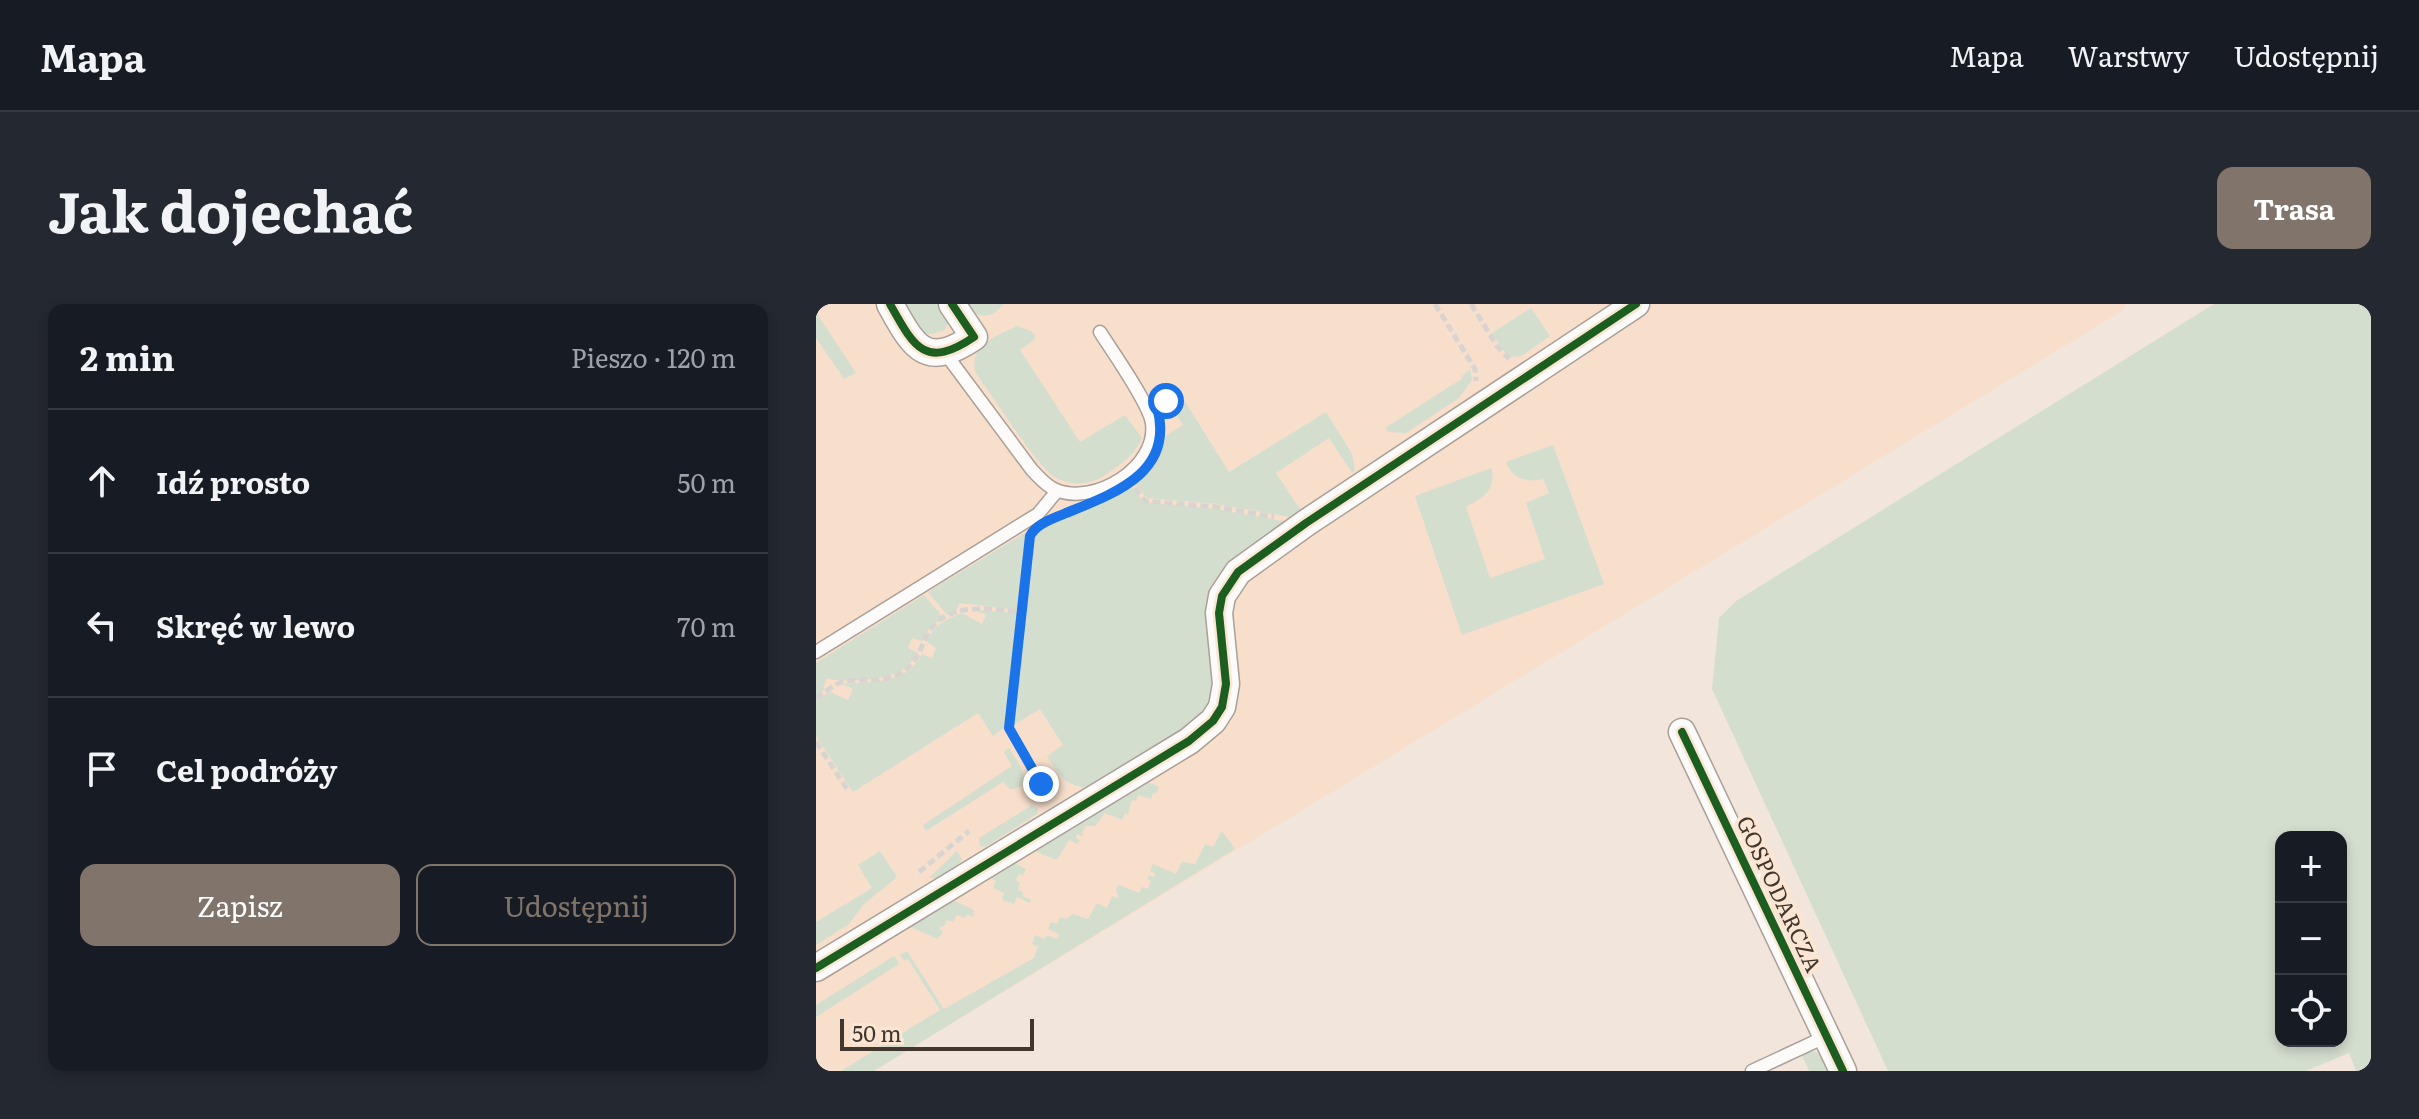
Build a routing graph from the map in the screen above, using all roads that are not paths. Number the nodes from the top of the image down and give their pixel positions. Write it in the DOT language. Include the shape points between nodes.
graph roads {
  1 [pos="890,304"];
  2 [pos="952,304"];
  3 [pos="1636,304"];
  4 [pos="1100,332"];
  5 [pos="945,353"];
  6 [pos="1057,491"];
  7 [pos="816,652"];
  8 [pos="1682,732"];
  9 [pos="816,968"];
  10 [pos="1827,1036"];
  11 [pos="1752,1071"];
  12 [pos="1843,1071"];
  1 -- 5 [label="street" via="910,340 933,353"];
  2 -- 5 [label="street" via="974,337"];
  3 -- 9 [label="street" via="1238,572 1222,596 1219,613 1226,684 1222,707 1189,741"];
  4 -- 6 [label="lane" via="1150,416 1152,438 1136,466 1109,486"];
  5 -- 6 [label="lane" via="1032,470"];
  6 -- 7 [label="lane" via="1038,514"];
  8 -- 10 [label="street, GOSPODARCZA"];
  10 -- 11 [label="lane"];
  10 -- 12 [label="street, GOSPODARCZA"];
}
